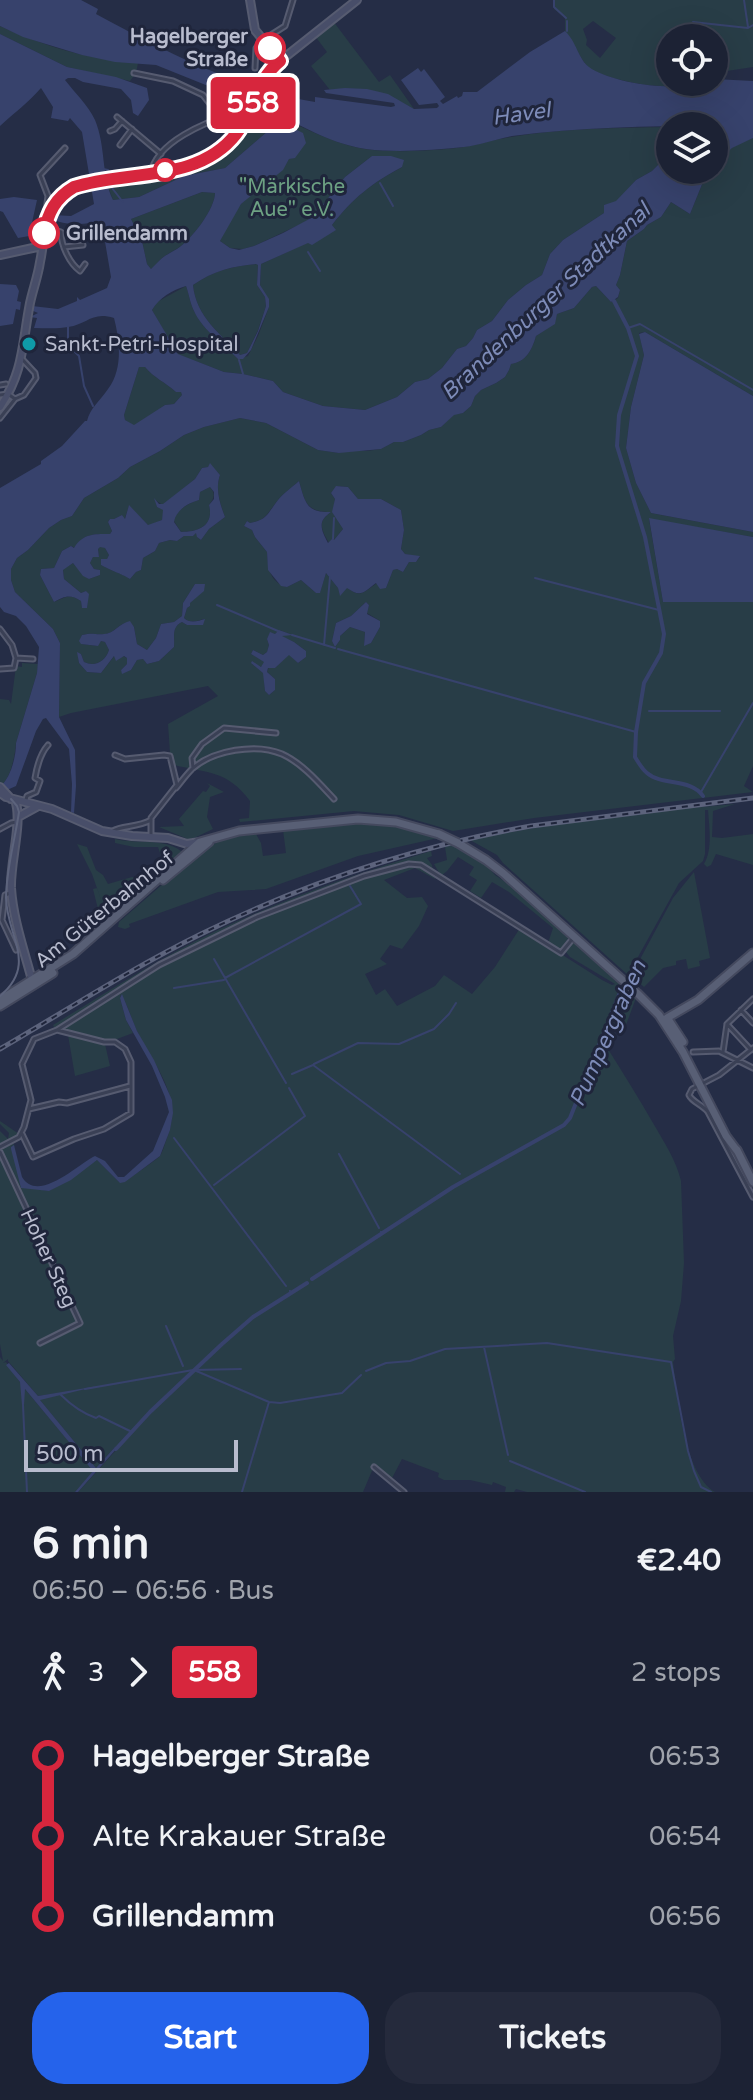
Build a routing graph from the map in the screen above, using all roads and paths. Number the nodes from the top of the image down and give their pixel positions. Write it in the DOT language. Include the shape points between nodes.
graph roads {
  1 [pos="250,0"];
  2 [pos="293,0"];
  3 [pos="356,0"];
  4 [pos="263,40"];
  5 [pos="280,61"];
  6 [pos="255,68"];
  7 [pos="134,73"];
  8 [pos="232,114"];
  9 [pos="117,117"];
  10 [pos="221,118"];
  11 [pos="122,121"];
  12 [pos="132,129"];
  13 [pos="110,131"];
  14 [pos="120,145"];
  15 [pos="65,148"];
  16 [pos="161,154"];
  17 [pos="151,173"];
  18 [pos="48,196"];
  19 [pos="59,198"];
  20 [pos="46,211"];
  21 [pos="45,227"];
  22 [pos="83,245"];
  23 [pos="42,246"];
  24 [pos="64,247"];
  25 [pos="0,255"];
  26 [pos="85,264"];
  27 [pos="22,355"];
  28 [pos="0,395"];
  29 [pos="12,397"];
  30 [pos="0,407"];
  31 [pos="0,418"];
  32 [pos="0,629"];
  33 [pos="16,658"];
  34 [pos="33,659"];
  35 [pos="0,669"];
  36 [pos="276,733"];
  37 [pos="48,745"];
  38 [pos="115,755"];
  39 [pos="193,768"];
  40 [pos="176,788"];
  41 [pos="6,795"];
  42 [pos="334,799"];
  43 [pos="25,803"];
  44 [pos="38,806"];
  45 [pos="17,820"];
  46 [pos="151,820"];
  47 [pos="0,829"];
  48 [pos="111,832"];
  49 [pos="151,837"];
  50 [pos="218,837"];
  51 [pos="179,841"];
  52 [pos="200,842"];
  53 [pos="191,853"];
  54 [pos="12,892"];
  55 [pos="109,925"];
  56 [pos="574,937"];
  57 [pos="16,950"];
  58 [pos="753,953"];
  59 [pos="29,971"];
  60 [pos="46,972"];
  61 [pos="33,983"];
  62 [pos="753,999"];
  63 [pos="0,1000"];
  64 [pos="0,1006"];
  65 [pos="741,1010"];
  66 [pos="667,1023"];
  67 [pos="753,1023"];
  68 [pos="727,1024"];
  69 [pos="56,1031"];
  70 [pos="752,1049"];
  71 [pos="693,1052"];
  72 [pos="723,1052"];
  73 [pos="738,1060"];
  74 [pos="753,1068"];
  75 [pos="702,1084"];
  76 [pos="131,1086"];
  77 [pos="29,1109"];
  78 [pos="22,1134"];
  79 [pos="0,1150"];
  80 [pos="753,1182"];
  81 [pos="753,1197"];
  82 [pos="40,1343"];
  83 [pos="374,1467"];
  84 [pos="404,1492"];
  1 -- 4 [label="street" via="253,26"];
  2 -- 4 [label="street" via="285,26"];
  3 -- 5 [label="street"];
  4 -- 5 [label="street"];
  4 -- 6 [label="street" via="256,48"];
  5 -- 17 [label="street" via="262,82 235,136 215,154"];
  7 -- 10 [label="street" via="173,81 203,95"];
  8 -- 10 [label="street"];
  9 -- 11 [label="street"];
  10 -- 16 [label="street" via="182,135"];
  11 -- 12 [label="street"];
  11 -- 13 [label="street"];
  12 -- 14 [label="street"];
  12 -- 16 [label="street"];
  15 -- 18 [label="street" via="40,175"];
  16 -- 17 [label="street"];
  17 -- 19 [label="street" via="88,183"];
  18 -- 19 [label="street"];
  18 -- 20 [label="street"];
  19 -- 21 [label="street"];
  21 -- 23 [label="street"];
  21 -- 24 [label="street" via="60,231"];
  22 -- 24 [label="street"];
  23 -- 25 [label="street"];
  23 -- 27 [label="street"];
  24 -- 26 [label="street" via="75,267 80,271"];
  27 -- 29 [label="street"];
  27 -- 29 [label="street" via="36,378 24,395"];
  28 -- 29 [label="street"];
  29 -- 30 [label="street"];
  29 -- 31 [label="street"];
  32 -- 33 [label="street"];
  33 -- 34 [label="street"];
  33 -- 35 [label="street" via="14,668"];
  36 -- 39 [label="street" via="224,728 202,744 191,760"];
  37 -- 43 [label="street" via="36,772 36,792"];
  38 -- 40 [label="street" via="168,755"];
  39 -- 40 [label="street"];
  39 -- 42 [label="street" via="226,753 261,748 287,757"];
  40 -- 46 [label="street"];
  41 -- 43 [label="street"];
  41 -- 45 [label="street" via="18,811"];
  43 -- 44 [label="street"];
  44 -- 45 [label="street"];
  44 -- 48 [label="street"];
  45 -- 47 [label="street"];
  45 -- 54 [label="street"];
  46 -- 48 [label="street"];
  46 -- 49 [label="street"];
  48 -- 49 [label="street"];
  49 -- 51 [label="street"];
  50 -- 52 [label="main road"];
  50 -- 53 [label="main road"];
  50 -- 56 [label="main road, bridge" via="358,819 439,834 503,873"];
  51 -- 52 [label="street"];
  51 -- 53 [label="street"];
  52 -- 53 [label="main road"];
  53 -- 55 [label="main road, Am Güterbahnhof"];
  54 -- 57 [label="street" via="5,895 2,920"];
  54 -- 59 [label="street"];
  55 -- 60 [label="main road, Am Güterbahnhof"];
  55 -- 61 [label="main road, Am Güterbahnhof" via="70,961"];
  56 -- 66 [label="main road"];
  56 -- 69 [label="street" via="561,953 421,865 409,864 364,876 231,929 159,965"];
  58 -- 66 [label="main road"];
  59 -- 60 [label="main road"];
  59 -- 61 [label="street"];
  60 -- 61 [label="main road, Am Güterbahnhof"];
  61 -- 63 [label="main road"];
  61 -- 64 [label="main road"];
  62 -- 65 [label="street"];
  65 -- 67 [label="street"];
  65 -- 68 [label="street"];
  66 -- 75 [label="main road"];
  68 -- 70 [label="street"];
  68 -- 72 [label="street"];
  69 -- 76 [label="street" via="121,1045 130,1058"];
  69 -- 77 [label="street" via="34,1039 22,1062"];
  70 -- 73 [label="street"];
  71 -- 72 [label="street"];
  72 -- 73 [label="street"];
  73 -- 74 [label="street"];
  73 -- 75 [label="street"];
  75 -- 80 [label="main road"];
  75 -- 81 [label="street" via="689,1096 708,1112"];
  76 -- 77 [label="street"];
  76 -- 78 [label="street" via="131,1113 104,1129 33,1157"];
  77 -- 78 [label="street"];
  78 -- 79 [label="street, Hoher Steg"];
  79 -- 82 [label="street, Hoher Steg" via="80,1323"];
  83 -- 84 [label="street"];
}
